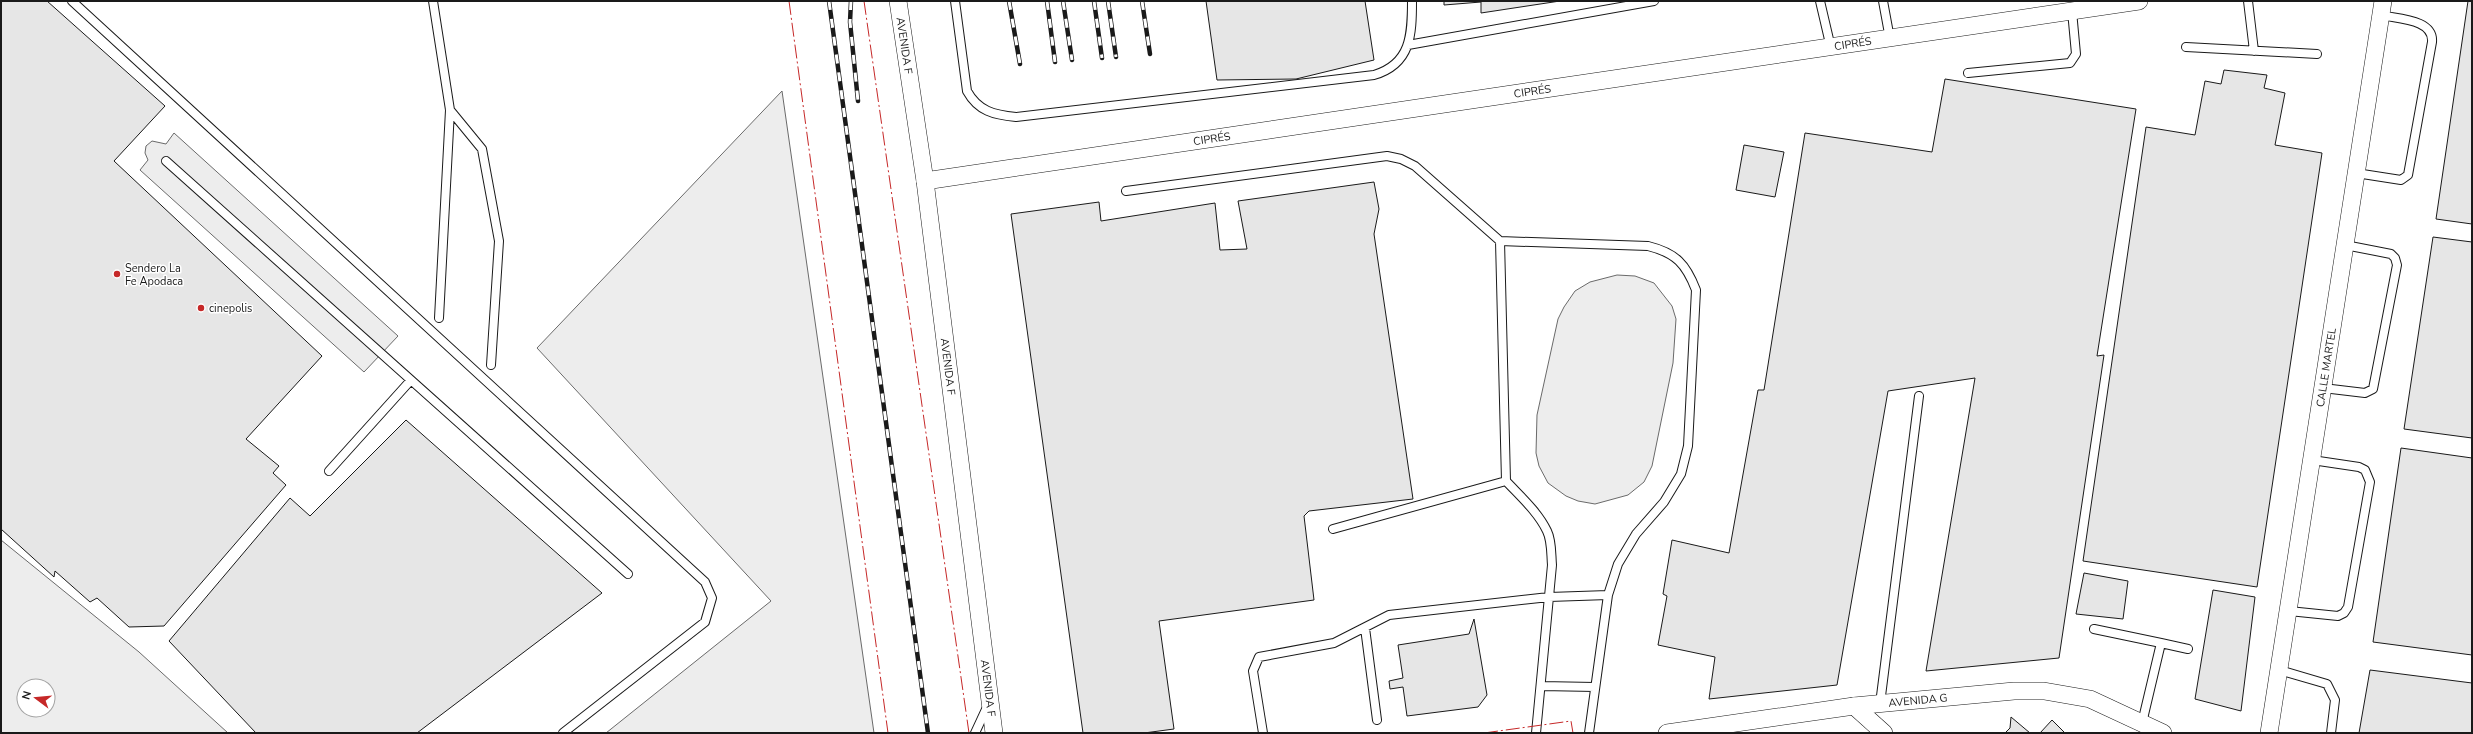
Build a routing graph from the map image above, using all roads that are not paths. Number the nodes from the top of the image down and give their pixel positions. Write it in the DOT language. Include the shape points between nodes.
graph roads {
  1 [pos="72,1"];
  2 [pos="433,1"];
  3 [pos="898,1"];
  4 [pos="954,1"];
  5 [pos="1412,1"];
  6 [pos="1654,1"];
  7 [pos="1820,1"];
  8 [pos="1882,1"];
  9 [pos="2140,1"];
  10 [pos="2248,1"];
  11 [pos="2382,8"];
  12 [pos="2072,12"];
  13 [pos="1890,39"];
  14 [pos="1408,45"];
  15 [pos="2186,47"];
  16 [pos="1831,48"];
  17 [pos="2254,51"];
  18 [pos="2317,54"];
  19 [pos="1968,73"];
  20 [pos="450,110"];
  21 [pos="166,161"];
  22 [pos="2356,173"];
  23 [pos="925,181"];
  24 [pos="1126,191"];
  25 [pos="1500,241"];
  26 [pos="2345,245"];
  27 [pos="439,318"];
  28 [pos="491,365"];
  29 [pos="411,380"];
  30 [pos="2323,388"];
  31 [pos="1919,396"];
  32 [pos="2312,460"];
  33 [pos="329,471"];
  34 [pos="1506,481"];
  35 [pos="1333,529"];
  36 [pos="628,574"];
  37 [pos="1608,595"];
  38 [pos="1549,597"];
  39 [pos="2288,611"];
  40 [pos="1365,628"];
  41 [pos="2094,629"];
  42 [pos="2161,643"];
  43 [pos="2188,649"];
  44 [pos="2279,670"];
  45 [pos="1541,686"];
  46 [pos="1595,687"];
  47 [pos="990,701"];
  48 [pos="1880,704"];
  49 [pos="1854,706"];
  50 [pos="1377,720"];
  51 [pos="2142,723"];
  52 [pos="563,733"];
  53 [pos="975,733"];
  54 [pos="994,733"];
  55 [pos="1263,733"];
  56 [pos="1536,733"];
  57 [pos="1589,733"];
  58 [pos="1667,733"];
  59 [pos="1884,733"];
  60 [pos="2163,733"];
  61 [pos="2269,733"];
  62 [pos="2331,733"];
  1 -- 52 [label="lane" via="705,582 712,598 705,622"];
  2 -- 20 [label="lane"];
  3 -- 23 [label="street, AVENIDA F"];
  4 -- 14 [label="lane" via="967,91 973,102 984,111 998,116 1036,116 1374,75 1389,71 1400,61"];
  5 -- 14 [label="lane"];
  6 -- 14 [label="lane"];
  7 -- 16 [label="lane"];
  8 -- 13 [label="lane"];
  9 -- 12 [label="street, CIPRÉS"];
  10 -- 17 [label="lane"];
  11 -- 22 [label="street, CALLE MARTEL"];
  11 -- 22 [label="lane" via="2420,24 2433,36 2408,175 2401,180"];
  12 -- 13 [label="street, CIPRÉS"];
  12 -- 19 [label="lane" via="2076,54 2070,63"];
  13 -- 16 [label="street, CIPRÉS"];
  15 -- 17 [label="lane"];
  16 -- 23 [label="street, CIPRÉS"];
  17 -- 18 [label="lane"];
  20 -- 27 [label="lane"];
  20 -- 28 [label="lane" via="482,149 499,241"];
  21 -- 29 [label="lane"];
  22 -- 26 [label="street, CALLE MARTEL"];
  23 -- 47 [label="street, AVENIDA F"];
  24 -- 25 [label="lane" via="1387,156 1415,166"];
  25 -- 34 [label="lane"];
  25 -- 37 [label="lane" via="1648,246 1665,250 1678,259 1689,272 1696,290 1688,446 1681,474 1664,502 1636,534 1618,564"];
  26 -- 30 [label="street, CALLE MARTEL"];
  26 -- 30 [label="lane" via="2391,254 2397,265 2373,389 2365,393"];
  29 -- 33 [label="lane"];
  29 -- 36 [label="lane"];
  30 -- 32 [label="street, CALLE MARTEL"];
  31 -- 48 [label="lane"];
  32 -- 39 [label="street, CALLE MARTEL"];
  32 -- 39 [label="lane" via="2359,467 2365,470 2370,482 2348,607 2338,616"];
  34 -- 35 [label="lane"];
  34 -- 38 [label="lane" via="1536,515 1547,532 1552,565"];
  37 -- 38 [label="lane"];
  37 -- 46 [label="lane"];
  38 -- 40 [label="lane" via="1389,615"];
  38 -- 45 [label="lane"];
  39 -- 44 [label="street, CALLE MARTEL"];
  40 -- 50 [label="lane"];
  40 -- 55 [label="lane" via="1344,640 1324,646 1259,657 1253,671"];
  41 -- 42 [label="lane"];
  42 -- 43 [label="lane"];
  42 -- 51 [label="lane"];
  44 -- 61 [label="street, CALLE MARTEL"];
  44 -- 62 [label="lane" via="2327,684 2335,700"];
  45 -- 46 [label="lane"];
  45 -- 56 [label="lane"];
  46 -- 57 [label="lane"];
  47 -- 53 [label="lane"];
  47 -- 54 [label="street, AVENIDA F"];
  48 -- 49 [label="street, AVENIDA G"];
  48 -- 51 [label="street, AVENIDA G" via="2014,691 2044,691 2090,699"];
  49 -- 58 [label="street, AVENIDA G"];
  49 -- 59 [label="street"];
  51 -- 60 [label="street, AVENIDA G"];
}
